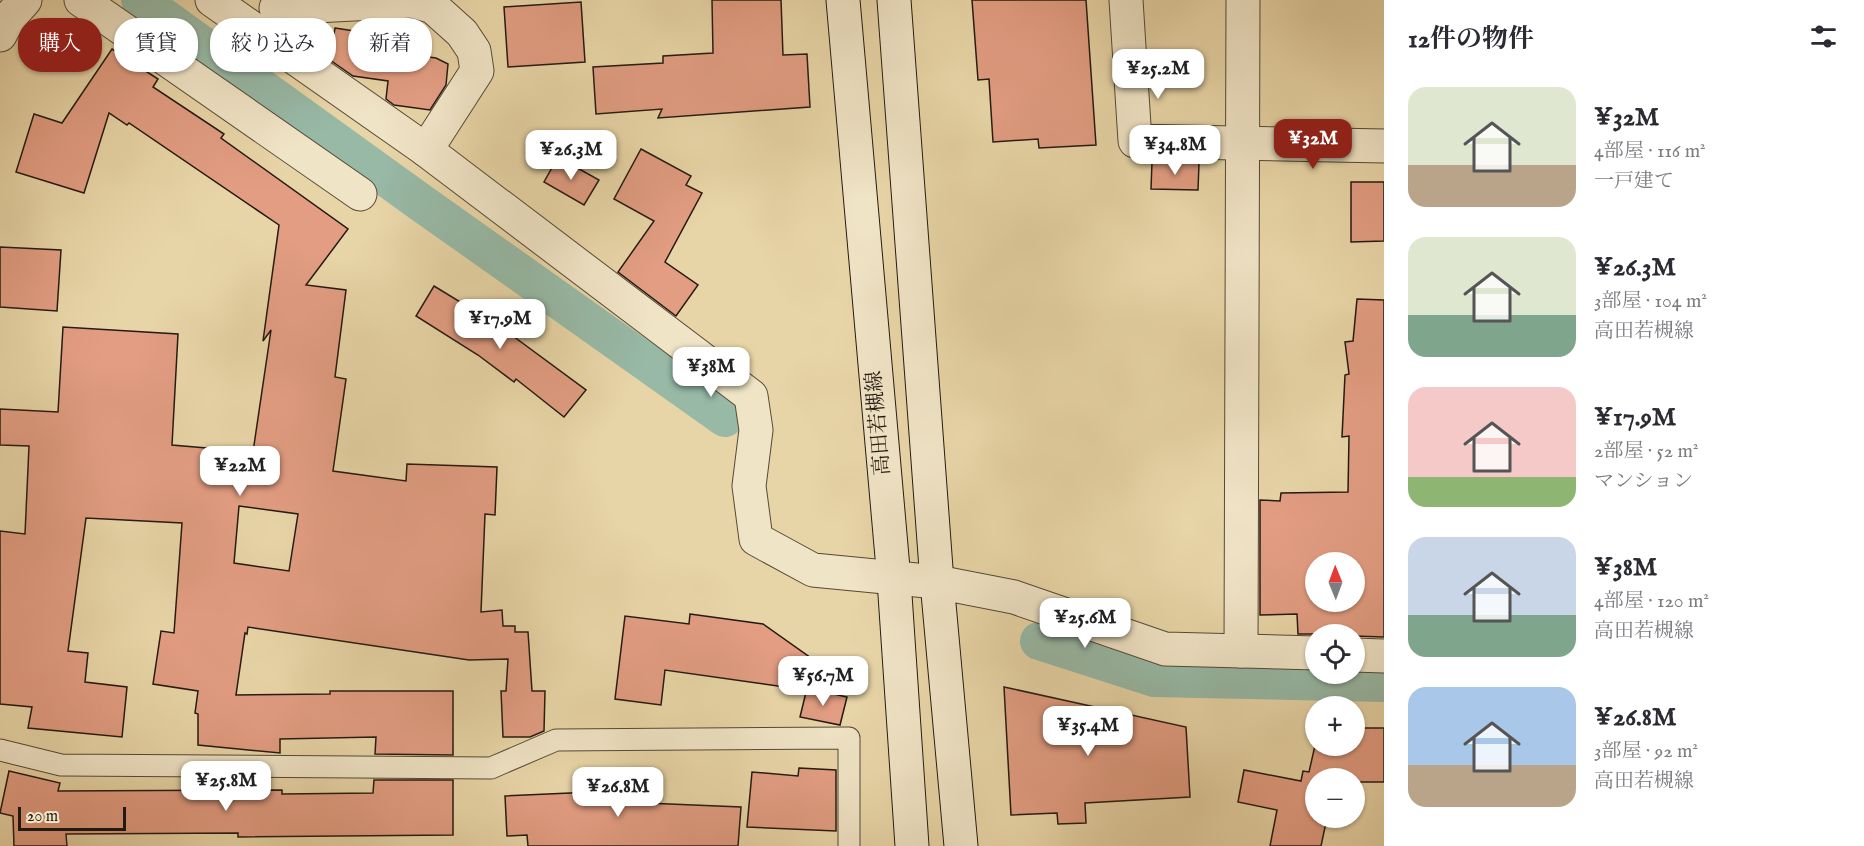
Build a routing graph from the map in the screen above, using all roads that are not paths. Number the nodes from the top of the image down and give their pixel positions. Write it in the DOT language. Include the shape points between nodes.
graph roads {
  1 [pos="25,0"];
  2 [pos="81,0"];
  3 [pos="212,0"];
  4 [pos="843,0"];
  5 [pos="894,0"];
  6 [pos="1126,0"];
  7 [pos="1243,0"];
  8 [pos="276,4"];
  9 [pos="238,18"];
  10 [pos="0,35"];
  11 [pos="315,72"];
  12 [pos="1244,143"];
  13 [pos="1384,146"];
  14 [pos="426,150"];
  15 [pos="360,194"];
  16 [pos="894,580"];
  17 [pos="937,582"];
  18 [pos="1241,651"];
  19 [pos="1305,653"];
  20 [pos="1365,655"];
  21 [pos="1384,656"];
  22 [pos="0,750"];
  23 [pos="849,846"];
  24 [pos="912,846"];
  25 [pos="961,846"];
  1 -- 10 [label="street"];
  2 -- 15 [label="street"];
  3 -- 9 [label="street"];
  4 -- 16 [label="street, 高田若槻線"];
  5 -- 17 [label="street"];
  6 -- 12 [label="street" via="1135,141"];
  7 -- 12 [label="street"];
  8 -- 14 [label="street" via="412,1 433,8 462,33 474,51 477,71"];
  11 -- 14 [label="street"];
  12 -- 13 [label="street"];
  12 -- 18 [label="street"];
  14 -- 16 [label="street" via="751,396 756,430 749,486 756,539 813,570"];
  16 -- 17 [label="street"];
  16 -- 24 [label="street, 高田若槻線"];
  17 -- 18 [label="street" via="1014,597 1164,649"];
  17 -- 25 [label="street"];
  18 -- 19 [label="street"];
  20 -- 21 [label="street"];
  22 -- 23 [label="lane" via="62,765 491,768 556,740 849,738"];
}
